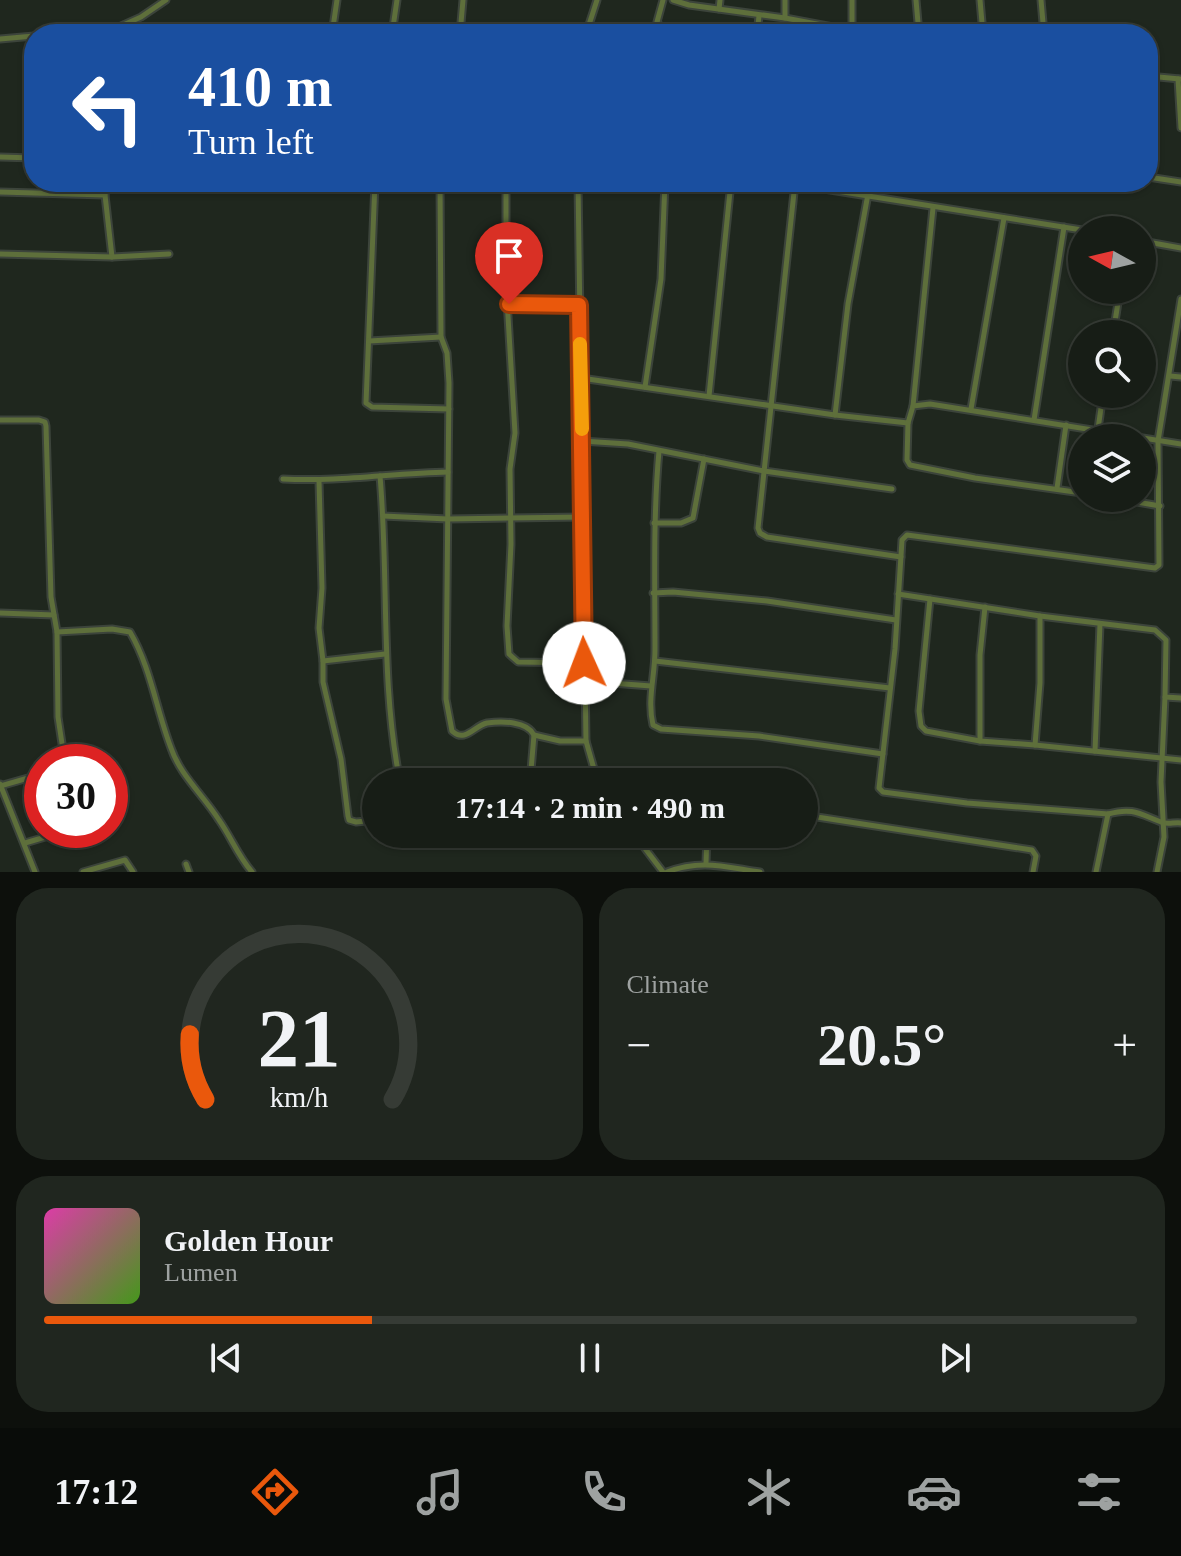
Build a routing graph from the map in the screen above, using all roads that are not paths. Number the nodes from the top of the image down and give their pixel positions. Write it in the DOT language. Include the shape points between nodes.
graph roads {
  1 [pos="166,0"];
  2 [pos="337,0"];
  3 [pos="397,0"];
  4 [pos="463,0"];
  5 [pos="597,0"];
  6 [pos="663,0"];
  7 [pos="673,0"];
  8 [pos="720,0"];
  9 [pos="785,0"];
  10 [pos="852,0"];
  11 [pos="916,0"];
  12 [pos="980,0"];
  13 [pos="1041,0"];
  14 [pos="719,9"];
  15 [pos="759,16"];
  16 [pos="785,18"];
  17 [pos="125,24"];
  18 [pos="333,24"];
  19 [pos="393,24"];
  20 [pos="461,24"];
  21 [pos="589,24"];
  22 [pos="658,24"];
  23 [pos="758,24"];
  24 [pos="804,24"];
  25 [pos="852,24"];
  26 [pos="918,24"];
  27 [pos="982,24"];
  28 [pos="1043,24"];
  29 [pos="24,37"];
  30 [pos="0,39"];
  31 [pos="1158,77"];
  32 [pos="1180,79"];
  33 [pos="1181,128"];
  34 [pos="0,157"];
  35 [pos="24,158"];
  36 [pos="1158,179"];
  37 [pos="1181,182"];
  38 [pos="0,192"];
  39 [pos="375,192"];
  40 [pos="440,192"];
  41 [pos="506,192"];
  42 [pos="578,192"];
  43 [pos="665,192"];
  44 [pos="730,192"];
  45 [pos="794,192"];
  46 [pos="855,192"];
  47 [pos="868,194"];
  48 [pos="105,195"];
  49 [pos="933,208"];
  50 [pos="1004,218"];
  51 [pos="1064,227"];
  52 [pos="1068,228"];
  53 [pos="1156,244"];
  54 [pos="1181,248"];
  55 [pos="0,254"];
  56 [pos="169,254"];
  57 [pos="112,257"];
  58 [pos="1181,299"];
  59 [pos="509,304"];
  60 [pos="579,305"];
  61 [pos="1180,310"];
  62 [pos="441,337"];
  63 [pos="369,341"];
  64 [pos="1170,376"];
  65 [pos="1181,377"];
  66 [pos="581,378"];
  67 [pos="645,387"];
  68 [pos="709,396"];
  69 [pos="770,404"];
  70 [pos="913,406"];
  71 [pos="449,409"];
  72 [pos="971,409"];
  73 [pos="835,415"];
  74 [pos="0,420"];
  75 [pos="1034,420"];
  76 [pos="908,423"];
  77 [pos="1066,425"];
  78 [pos="582,441"];
  79 [pos="1158,441"];
  80 [pos="1181,444"];
  81 [pos="659,451"];
  82 [pos="704,459"];
  83 [pos="764,471"];
  84 [pos="448,472"];
  85 [pos="380,476"];
  86 [pos="283,479"];
  87 [pos="319,481"];
  88 [pos="1057,488"];
  89 [pos="892,489"];
  90 [pos="1068,490"];
  91 [pos="1156,505"];
  92 [pos="1160,506"];
  93 [pos="383,516"];
  94 [pos="583,517"];
  95 [pos="448,519"];
  96 [pos="511,519"];
  97 [pos="654,523"];
  98 [pos="901,557"];
  99 [pos="653,593"];
  100 [pos="898,594"];
  101 [pos="930,599"];
  102 [pos="985,607"];
  103 [pos="0,613"];
  104 [pos="54,615"];
  105 [pos="1040,616"];
  106 [pos="896,620"];
  107 [pos="1100,624"];
  108 [pos="57,632"];
  109 [pos="385,654"];
  110 [pos="323,661"];
  111 [pos="655,661"];
  112 [pos="584,663"];
  113 [pos="585,681"];
  114 [pos="652,686"];
  115 [pos="890,688"];
  116 [pos="1165,697"];
  117 [pos="1181,698"];
  118 [pos="534,735"];
  119 [pos="586,741"];
  120 [pos="980,741"];
  121 [pos="62,744"];
  122 [pos="1035,745"];
  123 [pos="1095,751"];
  124 [pos="883,754"];
  125 [pos="1163,758"];
  126 [pos="1181,760"];
  127 [pos="398,768"];
  128 [pos="531,768"];
  129 [pos="594,768"];
  130 [pos="24,779"];
  131 [pos="0,785"];
  132 [pos="1108,814"];
  133 [pos="818,817"];
  134 [pos="362,821"];
  135 [pos="1181,823"];
  136 [pos="1164,824"];
  137 [pos="24,841"];
  138 [pos="27,848"];
  139 [pos="645,848"];
  140 [pos="707,848"];
  141 [pos="706,863"];
  142 [pos="186,864"];
  143 [pos="35,872"];
  144 [pos="83,872"];
  145 [pos="133,872"];
  146 [pos="189,872"];
  147 [pos="252,872"];
  148 [pos="665,872"];
  149 [pos="760,872"];
  150 [pos="1033,872"];
  151 [pos="1096,872"];
  152 [pos="1157,872"];
  1 -- 17 [label="street"];
  2 -- 18 [label="street"];
  3 -- 19 [label="street"];
  4 -- 20 [label="street"];
  5 -- 21 [label="street"];
  6 -- 22 [label="street"];
  7 -- 14 [label="street"];
  8 -- 14 [label="street"];
  9 -- 16 [label="street"];
  10 -- 25 [label="street"];
  11 -- 26 [label="street"];
  12 -- 27 [label="street"];
  13 -- 28 [label="street"];
  14 -- 15 [label="street"];
  15 -- 16 [label="street"];
  15 -- 23 [label="street"];
  16 -- 24 [label="street"];
  29 -- 30 [label="street"];
  31 -- 32 [label="street"];
  32 -- 33 [label="street"];
  34 -- 35 [label="street"];
  36 -- 37 [label="street"];
  38 -- 48 [label="street"];
  39 -- 63 [label="street"];
  40 -- 62 [label="street"];
  41 -- 59 [label="street"];
  42 -- 60 [label="street"];
  43 -- 67 [label="street" via="661,279"];
  44 -- 68 [label="street"];
  45 -- 69 [label="street"];
  46 -- 47 [label="street"];
  47 -- 49 [label="street"];
  47 -- 73 [label="street"];
  48 -- 57 [label="street"];
  49 -- 50 [label="street"];
  49 -- 70 [label="street"];
  50 -- 51 [label="street"];
  50 -- 72 [label="street"];
  51 -- 52 [label="street"];
  51 -- 75 [label="street"];
  53 -- 54 [label="street"];
  55 -- 57 [label="street"];
  56 -- 57 [label="street"];
  58 -- 61 [label="street"];
  59 -- 60 [label="street"];
  59 -- 96 [label="street" via="515,433"];
  60 -- 66 [label="street"];
  61 -- 64 [label="street"];
  62 -- 63 [label="street"];
  62 -- 71 [label="street"];
  63 -- 71 [label="street" via="368,406"];
  64 -- 65 [label="street"];
  64 -- 79 [label="street"];
  66 -- 67 [label="street"];
  66 -- 78 [label="street"];
  67 -- 68 [label="street"];
  68 -- 69 [label="street"];
  69 -- 73 [label="street"];
  69 -- 83 [label="street"];
  70 -- 72 [label="street"];
  70 -- 76 [label="street"];
  71 -- 84 [label="street"];
  72 -- 75 [label="street"];
  73 -- 76 [label="street"];
  74 -- 104 [label="street" via="45,422"];
  75 -- 77 [label="street"];
  76 -- 88 [label="street" via="910,465"];
  77 -- 88 [label="street"];
  78 -- 81 [label="street"];
  78 -- 94 [label="street"];
  79 -- 80 [label="street"];
  79 -- 92 [label="street"];
  81 -- 82 [label="street"];
  81 -- 97 [label="street"];
  82 -- 83 [label="street"];
  82 -- 97 [label="street" via="693,518"];
  83 -- 89 [label="street"];
  83 -- 98 [label="street" via="760,533"];
  84 -- 85 [label="street"];
  84 -- 95 [label="street"];
  85 -- 87 [label="street"];
  85 -- 93 [label="street"];
  86 -- 87 [label="street"];
  87 -- 110 [label="street"];
  88 -- 90 [label="street"];
  91 -- 92 [label="street"];
  92 -- 98 [label="street" via="1161,560 1155,568 907,535"];
  93 -- 95 [label="street"];
  93 -- 109 [label="street"];
  94 -- 96 [label="street"];
  94 -- 112 [label="street"];
  95 -- 96 [label="street"];
  95 -- 118 [label="street" via="446,699 452,731 463,735 488,723 514,724 528,726"];
  96 -- 112 [label="street" via="509,654 518,662"];
  97 -- 99 [label="street"];
  98 -- 100 [label="street"];
  99 -- 106 [label="street" via="767,601"];
  99 -- 111 [label="street"];
  100 -- 101 [label="street"];
  100 -- 106 [label="street"];
  101 -- 102 [label="street"];
  101 -- 120 [label="street" via="921,726 931,733"];
  102 -- 105 [label="street"];
  102 -- 120 [label="street"];
  103 -- 104 [label="street"];
  104 -- 108 [label="street"];
  105 -- 107 [label="street"];
  105 -- 122 [label="street"];
  106 -- 115 [label="street"];
  107 -- 116 [label="street" via="1155,630 1166,640"];
  107 -- 123 [label="street"];
  108 -- 121 [label="street"];
  108 -- 147 [label="street" via="130,632 144,656 172,752"];
  109 -- 110 [label="street"];
  109 -- 127 [label="street"];
  110 -- 134 [label="street" via="349,820"];
  111 -- 114 [label="street"];
  111 -- 115 [label="street"];
  112 -- 113 [label="street"];
  113 -- 114 [label="street"];
  113 -- 119 [label="street"];
  114 -- 124 [label="street" via="651,716 661,729 759,736"];
  115 -- 124 [label="street"];
  116 -- 117 [label="street"];
  116 -- 125 [label="street"];
  118 -- 119 [label="street"];
  118 -- 128 [label="street"];
  119 -- 129 [label="street"];
  120 -- 122 [label="street"];
  122 -- 123 [label="street"];
  123 -- 125 [label="street"];
  124 -- 132 [label="street" via="878,784 883,792"];
  125 -- 126 [label="street"];
  125 -- 136 [label="street"];
  130 -- 131 [label="street"];
  131 -- 137 [label="street"];
  132 -- 136 [label="street" via="1147,814"];
  132 -- 151 [label="street"];
  133 -- 150 [label="street" via="1032,850"];
  135 -- 136 [label="street"];
  136 -- 152 [label="street"];
  138 -- 143 [label="street"];
  139 -- 148 [label="street"];
  140 -- 141 [label="street"];
  141 -- 148 [label="street"];
  141 -- 149 [label="street"];
  142 -- 146 [label="street"];
  144 -- 145 [label="street" via="125,860"];
}
